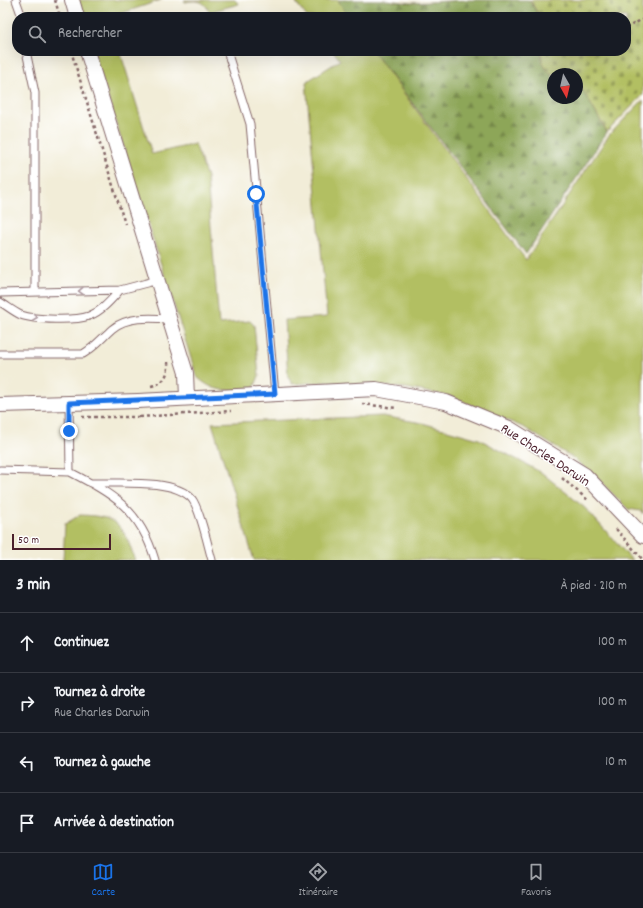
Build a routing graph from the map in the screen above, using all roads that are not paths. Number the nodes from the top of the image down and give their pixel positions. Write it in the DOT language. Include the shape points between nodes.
graph roads {
  1 [pos="16,0"];
  2 [pos="72,0"];
  3 [pos="20,12"];
  4 [pos="76,12"];
  5 [pos="27,56"];
  6 [pos="89,56"];
  7 [pos="229,56"];
  8 [pos="158,280"];
  9 [pos="120,290"];
  10 [pos="36,292"];
  11 [pos="0,293"];
  12 [pos="0,302"];
  13 [pos="169,319"];
  14 [pos="0,354"];
  15 [pos="275,394"];
  16 [pos="187,398"];
  17 [pos="69,403"];
  18 [pos="0,405"];
  19 [pos="0,470"];
  20 [pos="70,472"];
  21 [pos="90,483"];
  22 [pos="643,536"];
  23 [pos="155,560"];
  24 [pos="212,560"];
  1 -- 3 [label="lane"];
  2 -- 4 [label="street"];
  5 -- 10 [label="lane" via="35,93"];
  6 -- 8 [label="street"];
  7 -- 15 [label="lane" via="250,124"];
  8 -- 9 [label="lane"];
  8 -- 13 [label="street"];
  9 -- 10 [label="lane, one-way"];
  12 -- 9 [label="lane, one-way" via="21,315 34,318 88,317 108,303"];
  10 -- 11 [label="lane"];
  13 -- 14 [label="lane" via="141,318 127,321 113,328 83,354"];
  13 -- 16 [label="street" via="186,373"];
  15 -- 16 [label="street, Rue Charles Darwin"];
  15 -- 22 [label="street, Rue Charles Darwin" via="376,389 446,402 509,428 585,475"];
  16 -- 17 [label="street, Rue Charles Darwin"];
  17 -- 18 [label="street, Rue Charles Darwin"];
  17 -- 20 [label="lane"];
  19 -- 20 [label="lane"];
  20 -- 21 [label="lane"];
  21 -- 23 [label="lane" via="108,492 127,508 141,525"];
  21 -- 24 [label="lane" via="155,485 182,491 195,505"];
}
